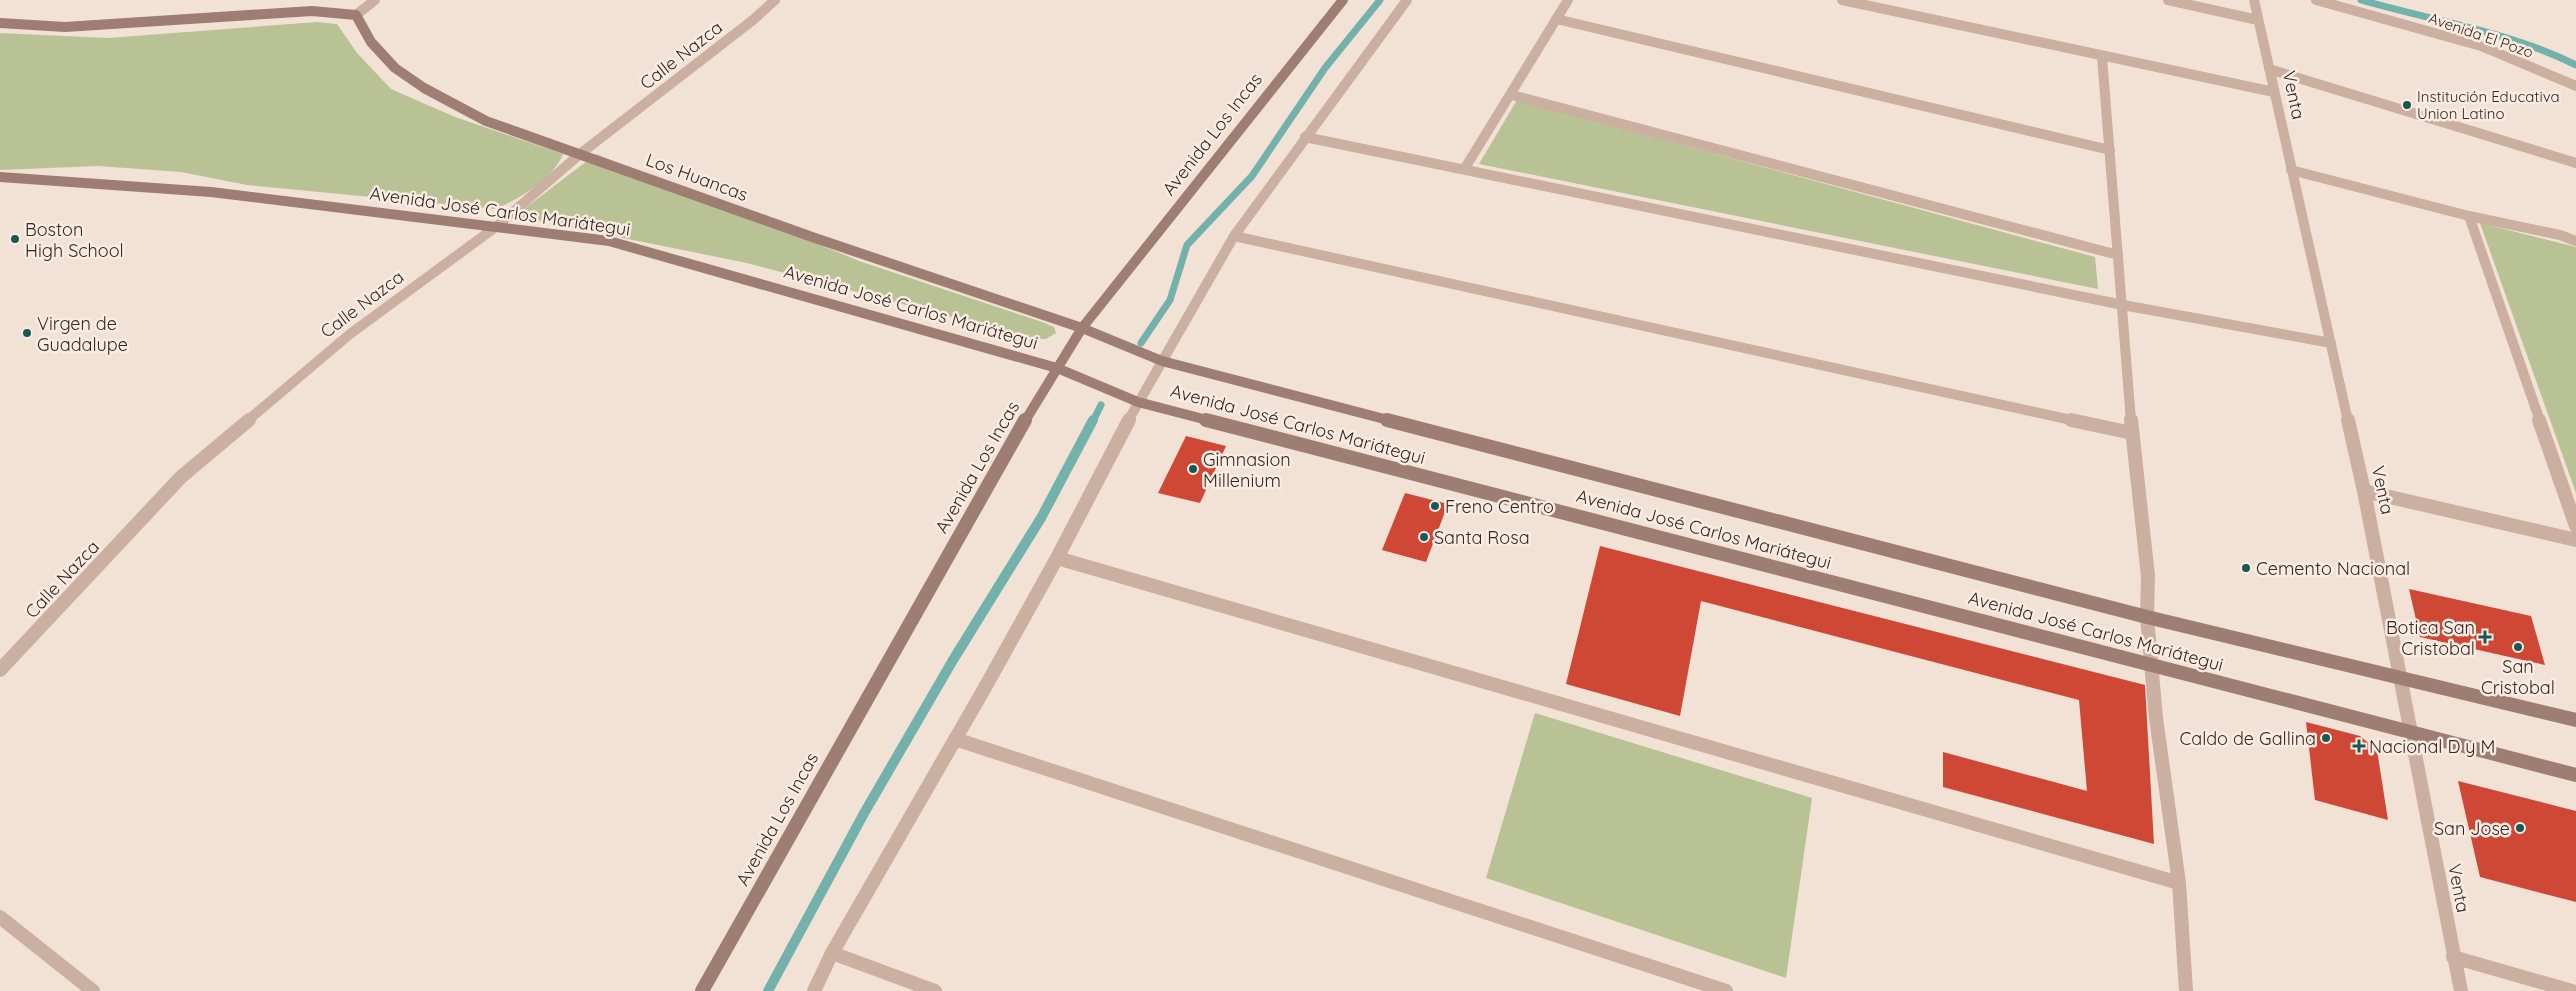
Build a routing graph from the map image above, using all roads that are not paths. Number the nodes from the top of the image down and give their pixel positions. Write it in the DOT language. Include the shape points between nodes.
graph roads {
  1 [pos="375,0"];
  2 [pos="776,0"];
  3 [pos="1342,0"];
  4 [pos="1407,0"];
  5 [pos="1568,0"];
  6 [pos="1842,0"];
  7 [pos="2168,0"];
  8 [pos="2254,0"];
  9 [pos="2316,0"];
  10 [pos="356,15"];
  11 [pos="1556,20"];
  12 [pos="2258,20"];
  13 [pos="0,24"];
  14 [pos="2102,57"];
  15 [pos="2269,69"];
  16 [pos="2576,86"];
  17 [pos="2274,92"];
  18 [pos="1512,94"];
  19 [pos="1306,137"];
  20 [pos="2110,150"];
  21 [pos="580,154"];
  22 [pos="2576,163"];
  23 [pos="1465,168"];
  24 [pos="2291,170"];
  25 [pos="0,177"];
  26 [pos="2470,216"];
  27 [pos="497,226"];
  28 [pos="1234,236"];
  29 [pos="2576,241"];
  30 [pos="2118,255"];
  31 [pos="2123,305"];
  32 [pos="1082,328"];
  33 [pos="2330,343"];
  34 [pos="1162,361"];
  35 [pos="1057,368"];
  36 [pos="1138,402"];
  37 [pos="2132,433"];
  38 [pos="2364,491"];
  39 [pos="2576,526"];
  40 [pos="2576,540"];
  41 [pos="1057,558"];
  42 [pos="2146,616"];
  43 [pos="2152,665"];
  44 [pos="0,670"];
  45 [pos="2399,676"];
  46 [pos="2576,720"];
  47 [pos="2410,731"];
  48 [pos="955,739"];
  49 [pos="2576,775"];
  50 [pos="2179,883"];
  51 [pos="0,917"];
  52 [pos="832,953"];
  53 [pos="2453,957"];
  54 [pos="93,991"];
  55 [pos="702,991"];
  56 [pos="814,991"];
  57 [pos="935,991"];
  58 [pos="1726,991"];
  59 [pos="2186,991"];
  60 [pos="2461,991"];
  61 [pos="2572,991"];
  1 -- 10 [label="street"];
  2 -- 21 [label="street, Calle Nazca"];
  3 -- 32 [label="main road, Avenida Los Incas"];
  4 -- 19 [label="street"];
  5 -- 11 [label="street"];
  6 -- 14 [label="street"];
  7 -- 12 [label="street"];
  8 -- 12 [label="street, Venta"];
  9 -- 16 [label="street, Avenida El Pozo" via="2402,22 2502,54"];
  10 -- 13 [label="main road" via="312,10 65,27"];
  10 -- 21 [label="main road, Los Huancas" via="371,42 401,72 440,98 486,121"];
  11 -- 18 [label="street"];
  11 -- 20 [label="street"];
  12 -- 15 [label="street, Venta"];
  14 -- 17 [label="street"];
  14 -- 20 [label="street"];
  15 -- 17 [label="street, Venta"];
  15 -- 22 [label="street"];
  17 -- 24 [label="street, Venta"];
  18 -- 23 [label="street"];
  18 -- 30 [label="street"];
  19 -- 23 [label="street"];
  19 -- 28 [label="street"];
  20 -- 30 [label="street"];
  21 -- 27 [label="street, Calle Nazca"];
  21 -- 32 [label="main road, Los Huancas"];
  23 -- 31 [label="street"];
  24 -- 26 [label="street"];
  24 -- 33 [label="street, Venta"];
  25 -- 27 [label="main road, Avenida José Carlos Mariátegui" via="211,192"];
  26 -- 29 [label="street"];
  26 -- 39 [label="street"];
  27 -- 35 [label="main road, Avenida José Carlos Mariátegui" via="609,241"];
  27 -- 44 [label="street, Calle Nazca" via="350,334 181,477"];
  28 -- 34 [label="street"];
  28 -- 37 [label="street"];
  30 -- 31 [label="street"];
  31 -- 33 [label="street"];
  31 -- 37 [label="street"];
  32 -- 34 [label="main road, Avenida José Carlos Mariátegui"];
  32 -- 35 [label="main road, Avenida Los Incas"];
  33 -- 38 [label="street, Venta"];
  34 -- 36 [label="street"];
  34 -- 42 [label="main road, Avenida José Carlos Mariátegui"];
  35 -- 36 [label="main road, Avenida José Carlos Mariátegui"];
  35 -- 55 [label="main road, Avenida Los Incas" via="1024,420"];
  36 -- 41 [label="street"];
  36 -- 43 [label="main road, Avenida José Carlos Mariátegui"];
  37 -- 42 [label="street" via="2148,576"];
  38 -- 40 [label="street"];
  38 -- 45 [label="street, Venta"];
  41 -- 48 [label="street"];
  41 -- 50 [label="street"];
  42 -- 43 [label="street"];
  42 -- 45 [label="main road, Avenida José Carlos Mariátegui"];
  43 -- 47 [label="main road, Avenida José Carlos Mariátegui"];
  43 -- 50 [label="street" via="2156,718"];
  45 -- 46 [label="main road, Avenida José Carlos Mariátegui"];
  45 -- 47 [label="street, Venta"];
  47 -- 49 [label="main road, Avenida José Carlos Mariátegui"];
  47 -- 53 [label="street, Venta"];
  48 -- 52 [label="street"];
  48 -- 58 [label="street"];
  50 -- 59 [label="street"];
  51 -- 54 [label="street"];
  52 -- 56 [label="street"];
  52 -- 57 [label="street"];
  53 -- 60 [label="street, Venta"];
  53 -- 61 [label="street"];
}
